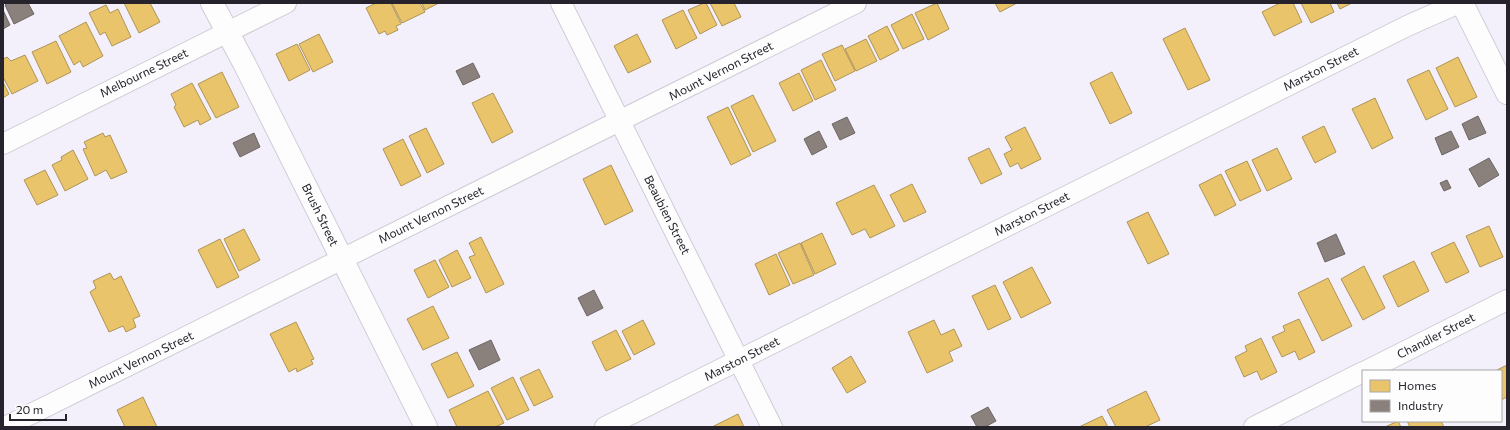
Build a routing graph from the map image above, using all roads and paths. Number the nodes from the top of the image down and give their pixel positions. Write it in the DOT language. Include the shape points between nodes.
graph roads {
  1 [pos="212,3"];
  2 [pos="286,3"];
  3 [pos="561,3"];
  4 [pos="856,3"];
  5 [pos="1460,3"];
  6 [pos="227,32"];
  7 [pos="1507,93"];
  8 [pos="620,121"];
  9 [pos="3,144"];
  10 [pos="342,259"];
  11 [pos="1507,300"];
  12 [pos="739,360"];
  13 [pos="1368,370"];
  14 [pos="1362,373"];
  15 [pos="5,427"];
  16 [pos="426,427"];
  17 [pos="605,427"];
  18 [pos="772,427"];
  19 [pos="1254,427"];
  1 -- 6 [label="street, Brush Street"];
  2 -- 6 [label="street, Melbourne Street"];
  3 -- 8 [label="street, Beaubien Street"];
  4 -- 8 [label="street, Mount Vernon Street"];
  5 -- 7 [label="street"];
  5 -- 12 [label="street, Marston Street" via="1407,26"];
  6 -- 9 [label="street, Melbourne Street"];
  6 -- 10 [label="street, Brush Street"];
  8 -- 10 [label="street, Mount Vernon Street"];
  8 -- 12 [label="street, Beaubien Street"];
  10 -- 15 [label="street, Mount Vernon Street"];
  10 -- 16 [label="street, Brush Street"];
  11 -- 13 [label="street, Chandler Street"];
  12 -- 17 [label="street, Marston Street"];
  12 -- 18 [label="street, Beaubien Street"];
  14 -- 19 [label="street"];
}
